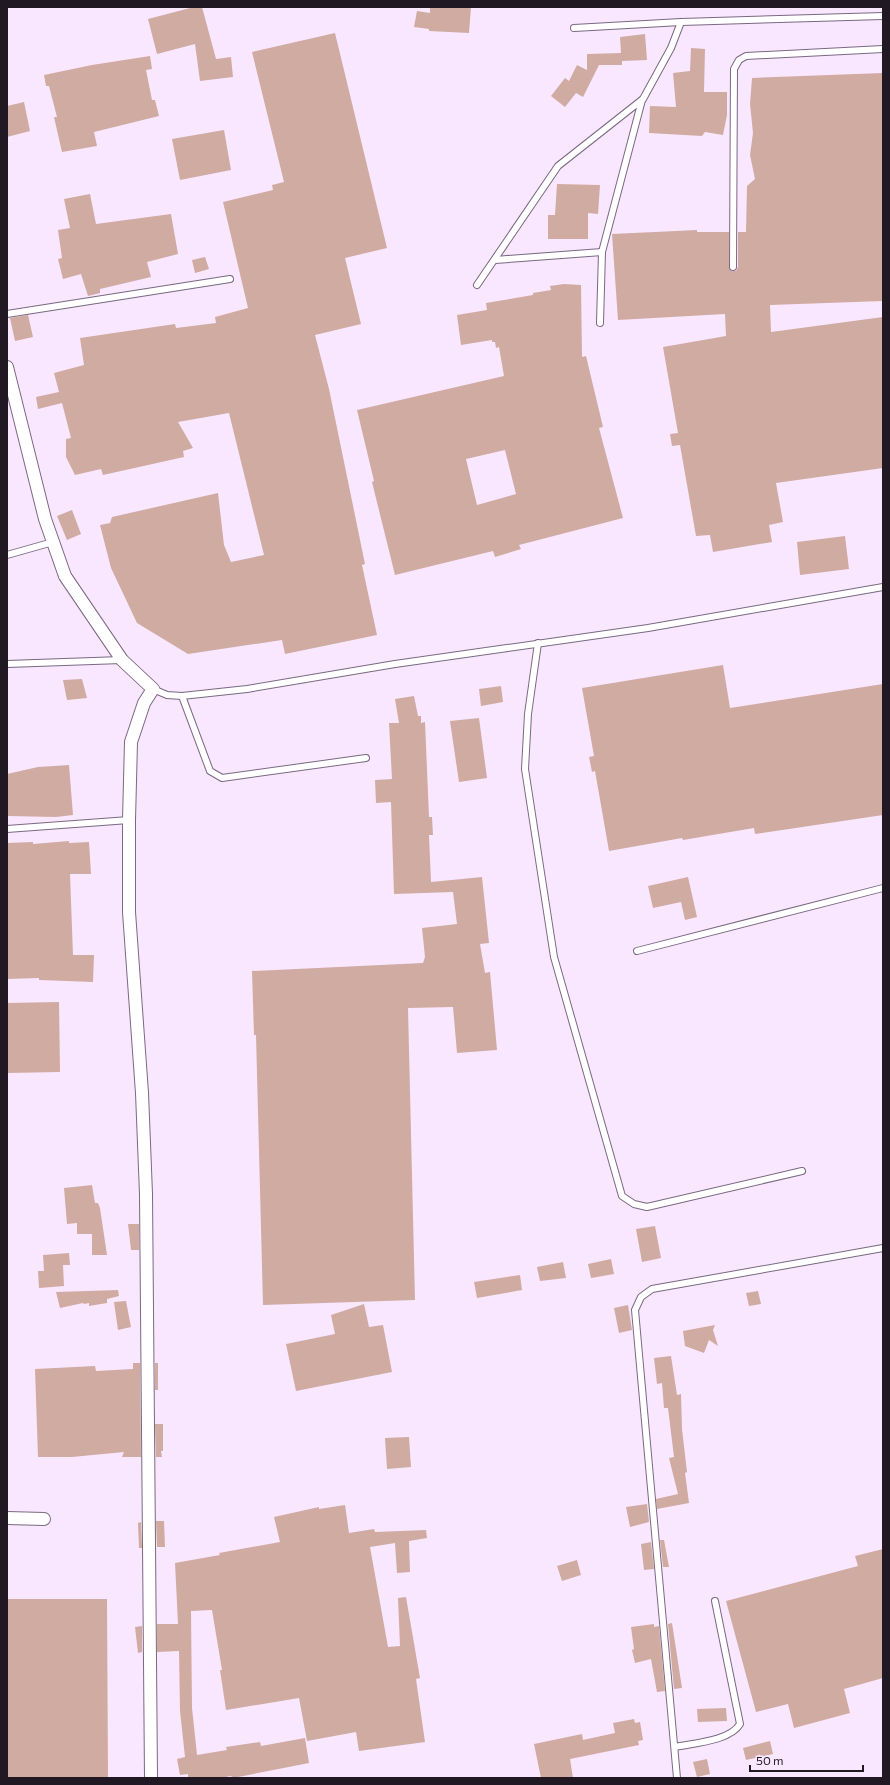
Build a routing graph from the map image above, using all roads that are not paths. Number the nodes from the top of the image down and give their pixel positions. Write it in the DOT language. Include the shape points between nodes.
graph roads {
  1 [pos="883,16"];
  2 [pos="681,22"];
  3 [pos="574,28"];
  4 [pos="883,49"];
  5 [pos="643,99"];
  6 [pos="602,252"];
  7 [pos="495,260"];
  8 [pos="734,267"];
  9 [pos="230,279"];
  10 [pos="478,285"];
  11 [pos="7,314"];
  12 [pos="600,323"];
  13 [pos="7,367"];
  14 [pos="53,542"];
  15 [pos="7,555"];
  16 [pos="883,587"];
  17 [pos="538,643"];
  18 [pos="122,660"];
  19 [pos="7,664"];
  20 [pos="153,690"];
  21 [pos="182,696"];
  22 [pos="366,758"];
  23 [pos="129,820"];
  24 [pos="7,829"];
  25 [pos="883,888"];
  26 [pos="637,951"];
  27 [pos="802,1171"];
  28 [pos="883,1248"];
  29 [pos="7,1518"];
  30 [pos="44,1519"];
  31 [pos="715,1601"];
  32 [pos="675,1747"];
  33 [pos="151,1778"];
  34 [pos="677,1778"];
  1 -- 2 [label="lane"];
  2 -- 3 [label="lane"];
  2 -- 5 [label="lane" via="671,48"];
  4 -- 8 [label="lane" via="746,56 739,60 734,69"];
  5 -- 6 [label="lane"];
  5 -- 7 [label="lane" via="558,166"];
  6 -- 7 [label="lane"];
  6 -- 12 [label="lane"];
  7 -- 10 [label="lane"];
  9 -- 11 [label="lane"];
  13 -- 14 [label="street"];
  14 -- 15 [label="lane"];
  14 -- 18 [label="street" via="65,576"];
  16 -- 17 [label="lane" via="648,628"];
  17 -- 21 [label="lane" via="247,689"];
  17 -- 27 [label="lane" via="528,714 525,769 554,956 622,1196 634,1204 647,1207"];
  18 -- 19 [label="lane"];
  18 -- 20 [label="street"];
  20 -- 21 [label="lane" via="167,695"];
  20 -- 23 [label="street" via="144,703 131,742"];
  21 -- 22 [label="lane" via="210,771 222,778"];
  23 -- 24 [label="lane"];
  23 -- 33 [label="street" via="129,912 142,1094 146,1194"];
  25 -- 26 [label="lane"];
  28 -- 32 [label="lane" via="652,1288 641,1297 634,1310"];
  29 -- 30 [label="street"];
  31 -- 32 [label="lane" via="740,1724 736,1731 728,1736"];
  32 -- 34 [label="lane"];
}
